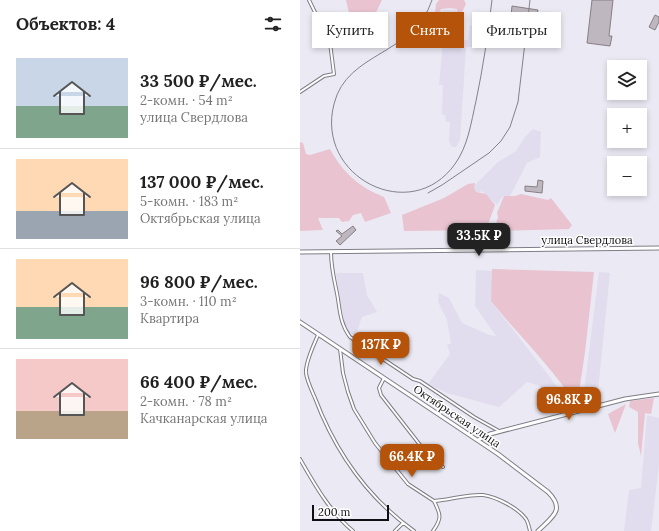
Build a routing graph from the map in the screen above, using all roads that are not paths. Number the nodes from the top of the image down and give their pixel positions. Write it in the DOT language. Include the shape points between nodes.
graph roads {
  1 [pos="309,0"];
  2 [pos="300,92"];
  3 [pos="659,248"];
  4 [pos="300,252"];
  5 [pos="331,252"];
  6 [pos="300,322"];
  7 [pos="318,335"];
  8 [pos="340,349"];
  9 [pos="384,378"];
  10 [pos="659,394"];
  11 [pos="501,432"];
  12 [pos="478,440"];
  13 [pos="300,459"];
  14 [pos="443,466"];
  15 [pos="434,501"];
  16 [pos="403,523"];
  17 [pos="353,531"];
  18 [pos="395,531"];
  19 [pos="414,531"];
  20 [pos="433,531"];
  21 [pos="530,531"];
  22 [pos="538,531"];
  1 -- 2 [label="street" via="330,43 334,74 324,76"];
  3 -- 5 [label="street, улица Свердлова"];
  4 -- 5 [label="street, улица Свердлова"];
  5 -- 11 [label="street" via="331,269 340,315 350,337 407,376 420,381"];
  6 -- 7 [label="street, Октябрьская улица"];
  7 -- 8 [label="street, Октябрьская улица"];
  7 -- 16 [label="street" via="306,372 334,442 358,477"];
  8 -- 9 [label="street, Октябрьская улица"];
  8 -- 15 [label="street" via="343,373 354,409 375,443 408,484"];
  9 -- 12 [label="street, Октябрьская улица"];
  9 -- 14 [label="street" via="379,388 381,395 424,450"];
  10 -- 11 [label="street" via="625,399"];
  11 -- 12 [label="street"];
  12 -- 22 [label="street, Октябрьская улица" via="555,499 557,505 554,514"];
  13 -- 17 [label="street" via="316,487"];
  15 -- 20 [label="street" via="440,514"];
  15 -- 21 [label="street" via="484,495 502,501 518,511 527,520"];
  16 -- 18 [label="street"];
  16 -- 19 [label="street"];
}
